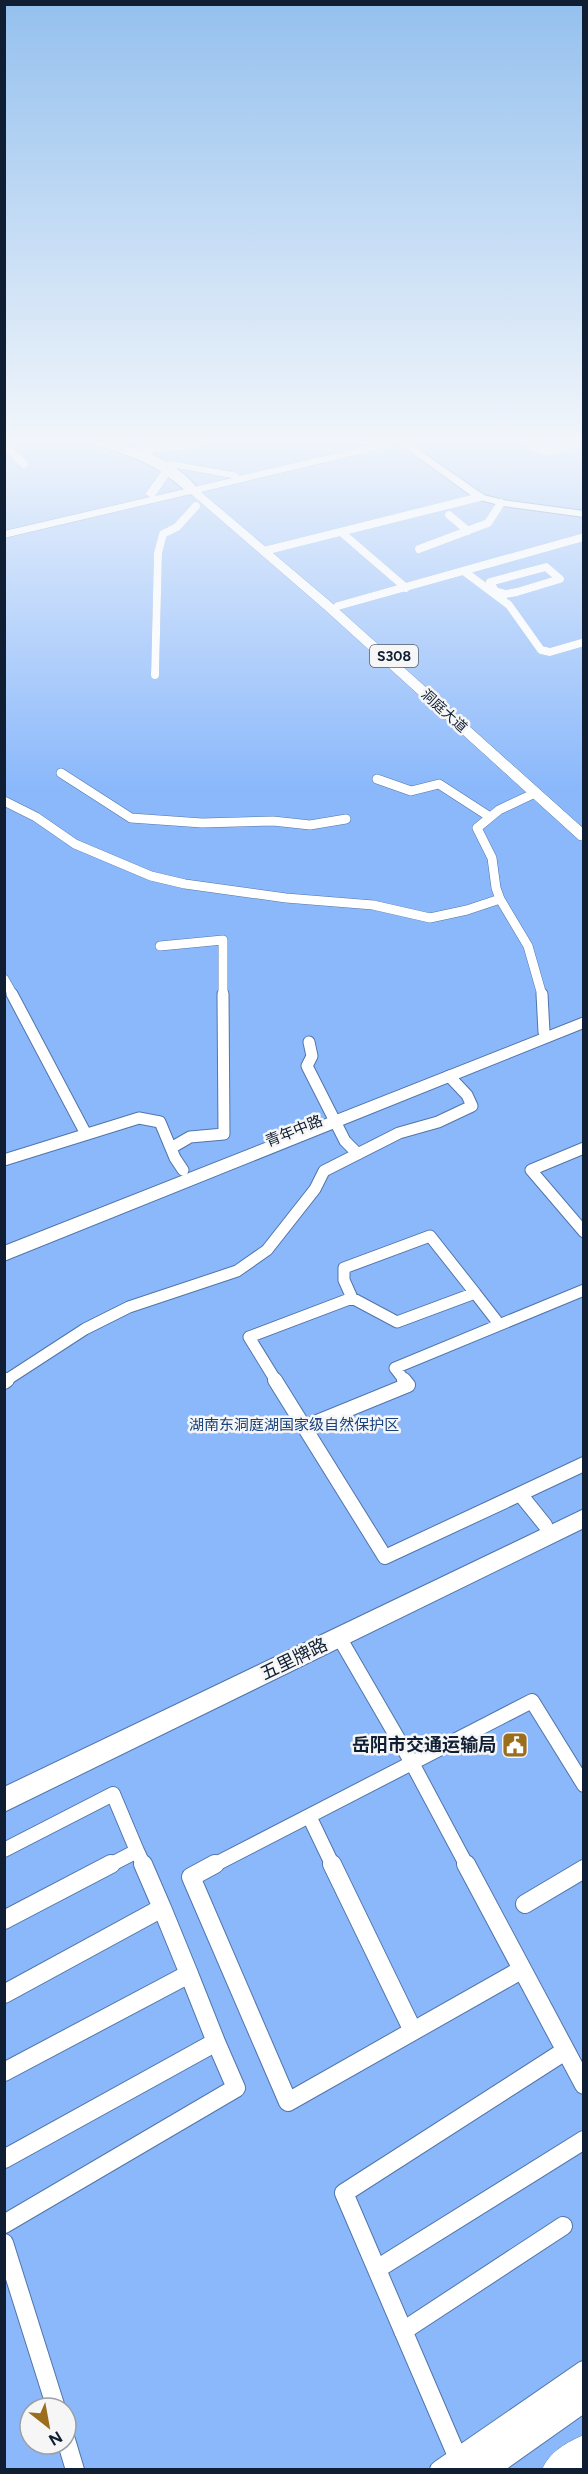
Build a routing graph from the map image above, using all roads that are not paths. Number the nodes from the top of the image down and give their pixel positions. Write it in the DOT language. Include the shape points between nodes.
graph roads {
  1 [pos="158,558"];
  2 [pos="277,558"];
  3 [pos="279,558"];
  4 [pos="371,558"];
  5 [pos="511,558"];
  6 [pos="465,572"];
  7 [pos="406,588"];
  8 [pos="495,591"];
  9 [pos="338,606"];
  10 [pos="581,643"];
  11 [pos="155,675"];
  12 [pos="61,773"];
  13 [pos="376,779"];
  14 [pos="535,793"];
  15 [pos="4,801"];
  16 [pos="490,816"];
  17 [pos="346,819"];
  18 [pos="584,825"];
  19 [pos="584,837"];
  20 [pos="500,899"];
  21 [pos="160,946"];
  22 [pos="4,979"];
  23 [pos="584,1016"];
  24 [pos="584,1022"];
  25 [pos="544,1032"];
  26 [pos="309,1042"];
  27 [pos="449,1076"];
  28 [pos="334,1119"];
  29 [pos="86,1134"];
  30 [pos="584,1148"];
  31 [pos="171,1149"];
  32 [pos="358,1154"];
  33 [pos="4,1160"];
  34 [pos="183,1170"];
  35 [pos="584,1232"];
  36 [pos="4,1247"];
  37 [pos="4,1254"];
  38 [pos="584,1290"];
  39 [pos="475,1293"];
  40 [pos="352,1298"];
  41 [pos="500,1324"];
  42 [pos="4,1382"];
  43 [pos="305,1427"];
  44 [pos="584,1464"];
  45 [pos="520,1494"];
  46 [pos="584,1507"];
  47 [pos="584,1518"];
  48 [pos="545,1525"];
  49 [pos="339,1637"];
  50 [pos="412,1762"];
  51 [pos="584,1785"];
  52 [pos="4,1788"];
  53 [pos="4,1800"];
  54 [pos="309,1816"];
  55 [pos="4,1850"];
  56 [pos="137,1851"];
  57 [pos="584,1869"];
  58 [pos="525,1904"];
  59 [pos="162,1908"];
  60 [pos="4,1920"];
  61 [pos="521,1971"];
  62 [pos="189,1974"];
  63 [pos="4,1994"];
  64 [pos="413,2031"];
  65 [pos="216,2042"];
  66 [pos="565,2051"];
  67 [pos="4,2072"];
  68 [pos="584,2085"];
  69 [pos="584,2140"];
  70 [pos="4,2159"];
  71 [pos="4,2224"];
  72 [pos="563,2226"];
  73 [pos="6,2250"];
  74 [pos="377,2269"];
  75 [pos="403,2331"];
  76 [pos="584,2370"];
  77 [pos="52,2396"];
  78 [pos="584,2396"];
  79 [pos="584,2451"];
  80 [pos="466,2465"];
  81 [pos="438,2469"];
  82 [pos="558,2469"];
  1 -- 11 [label="street"];
  2 -- 14 [label="main road, 洞庭大道 / S308"];
  3 -- 9 [label="main road, 洞庭大道 / S308"];
  4 -- 7 [label="street"];
  5 -- 6 [label="street"];
  6 -- 7 [label="street"];
  6 -- 8 [label="street"];
  7 -- 9 [label="street"];
  8 -- 8 [label="street" via="506,594 560,579 546,567 527,570 490,582"];
  8 -- 10 [label="street" via="518,614 541,650 550,652"];
  9 -- 18 [label="main road, 洞庭大道 / S308"];
  12 -- 17 [label="street" via="131,818 202,823 273,820 310,825"];
  13 -- 16 [label="street" via="411,791 440,784"];
  14 -- 16 [label="street"];
  14 -- 19 [label="main road, 洞庭大道 / S308"];
  15 -- 20 [label="street" via="75,844 151,876 185,884 374,905 430,918"];
  16 -- 20 [label="street" via="477,828 478,836 491,853 494,890"];
  20 -- 25 [label="street" via="521,929 536,966 544,1002"];
  21 -- 31 [label="street" via="223,940 224,1134 190,1137"];
  22 -- 29 [label="street"];
  23 -- 25 [label="main road, 青年中路"];
  24 -- 27 [label="main road"];
  25 -- 28 [label="main road, 青年中路"];
  26 -- 28 [label="street" via="312,1056 307,1066"];
  27 -- 28 [label="main road"];
  27 -- 32 [label="street" via="472,1106 438,1122 399,1133"];
  28 -- 32 [label="street" via="345,1141"];
  28 -- 36 [label="main road, 青年中路"];
  28 -- 37 [label="main road"];
  29 -- 31 [label="street" via="139,1118 160,1122"];
  29 -- 33 [label="street"];
  30 -- 35 [label="street" via="531,1170"];
  31 -- 34 [label="street"];
  32 -- 42 [label="street" via="324,1171 315,1189 267,1250 237,1271 129,1307 86,1329"];
  38 -- 41 [label="street"];
  39 -- 40 [label="street" via="397,1322"];
  39 -- 40 [label="street" via="430,1236 344,1269"];
  39 -- 41 [label="street"];
  40 -- 43 [label="street" via="249,1337"];
  41 -- 43 [label="street" via="395,1368 408,1385"];
  43 -- 45 [label="street" via="386,1557"];
  44 -- 45 [label="street"];
  45 -- 48 [label="street"];
  46 -- 48 [label="main road, 五里牌路"];
  47 -- 49 [label="main road, 五里牌路"];
  48 -- 52 [label="main road, 五里牌路"];
  49 -- 50 [label="street"];
  49 -- 53 [label="main road, 五里牌路"];
  50 -- 51 [label="street" via="532,1701"];
  50 -- 54 [label="street"];
  50 -- 61 [label="street"];
  54 -- 64 [label="street"];
  54 -- 64 [label="street" via="191,1877 288,2102"];
  55 -- 56 [label="street" via="113,1794"];
  56 -- 59 [label="street"];
  56 -- 60 [label="street"];
  57 -- 58 [label="street"];
  59 -- 62 [label="street"];
  59 -- 63 [label="street"];
  61 -- 64 [label="street"];
  61 -- 66 [label="street"];
  62 -- 65 [label="street"];
  62 -- 67 [label="street"];
  65 -- 70 [label="street"];
  65 -- 71 [label="street" via="236,2088"];
  66 -- 68 [label="street"];
  66 -- 74 [label="street" via="344,2193"];
  69 -- 74 [label="street"];
  72 -- 75 [label="street"];
  73 -- 77 [label="street"];
  74 -- 75 [label="street"];
  75 -- 80 [label="street"];
  76 -- 80 [label="street"];
  78 -- 80 [label="main road"];
  79 -- 82 [label="main road"];
  80 -- 81 [label="street"];
}
